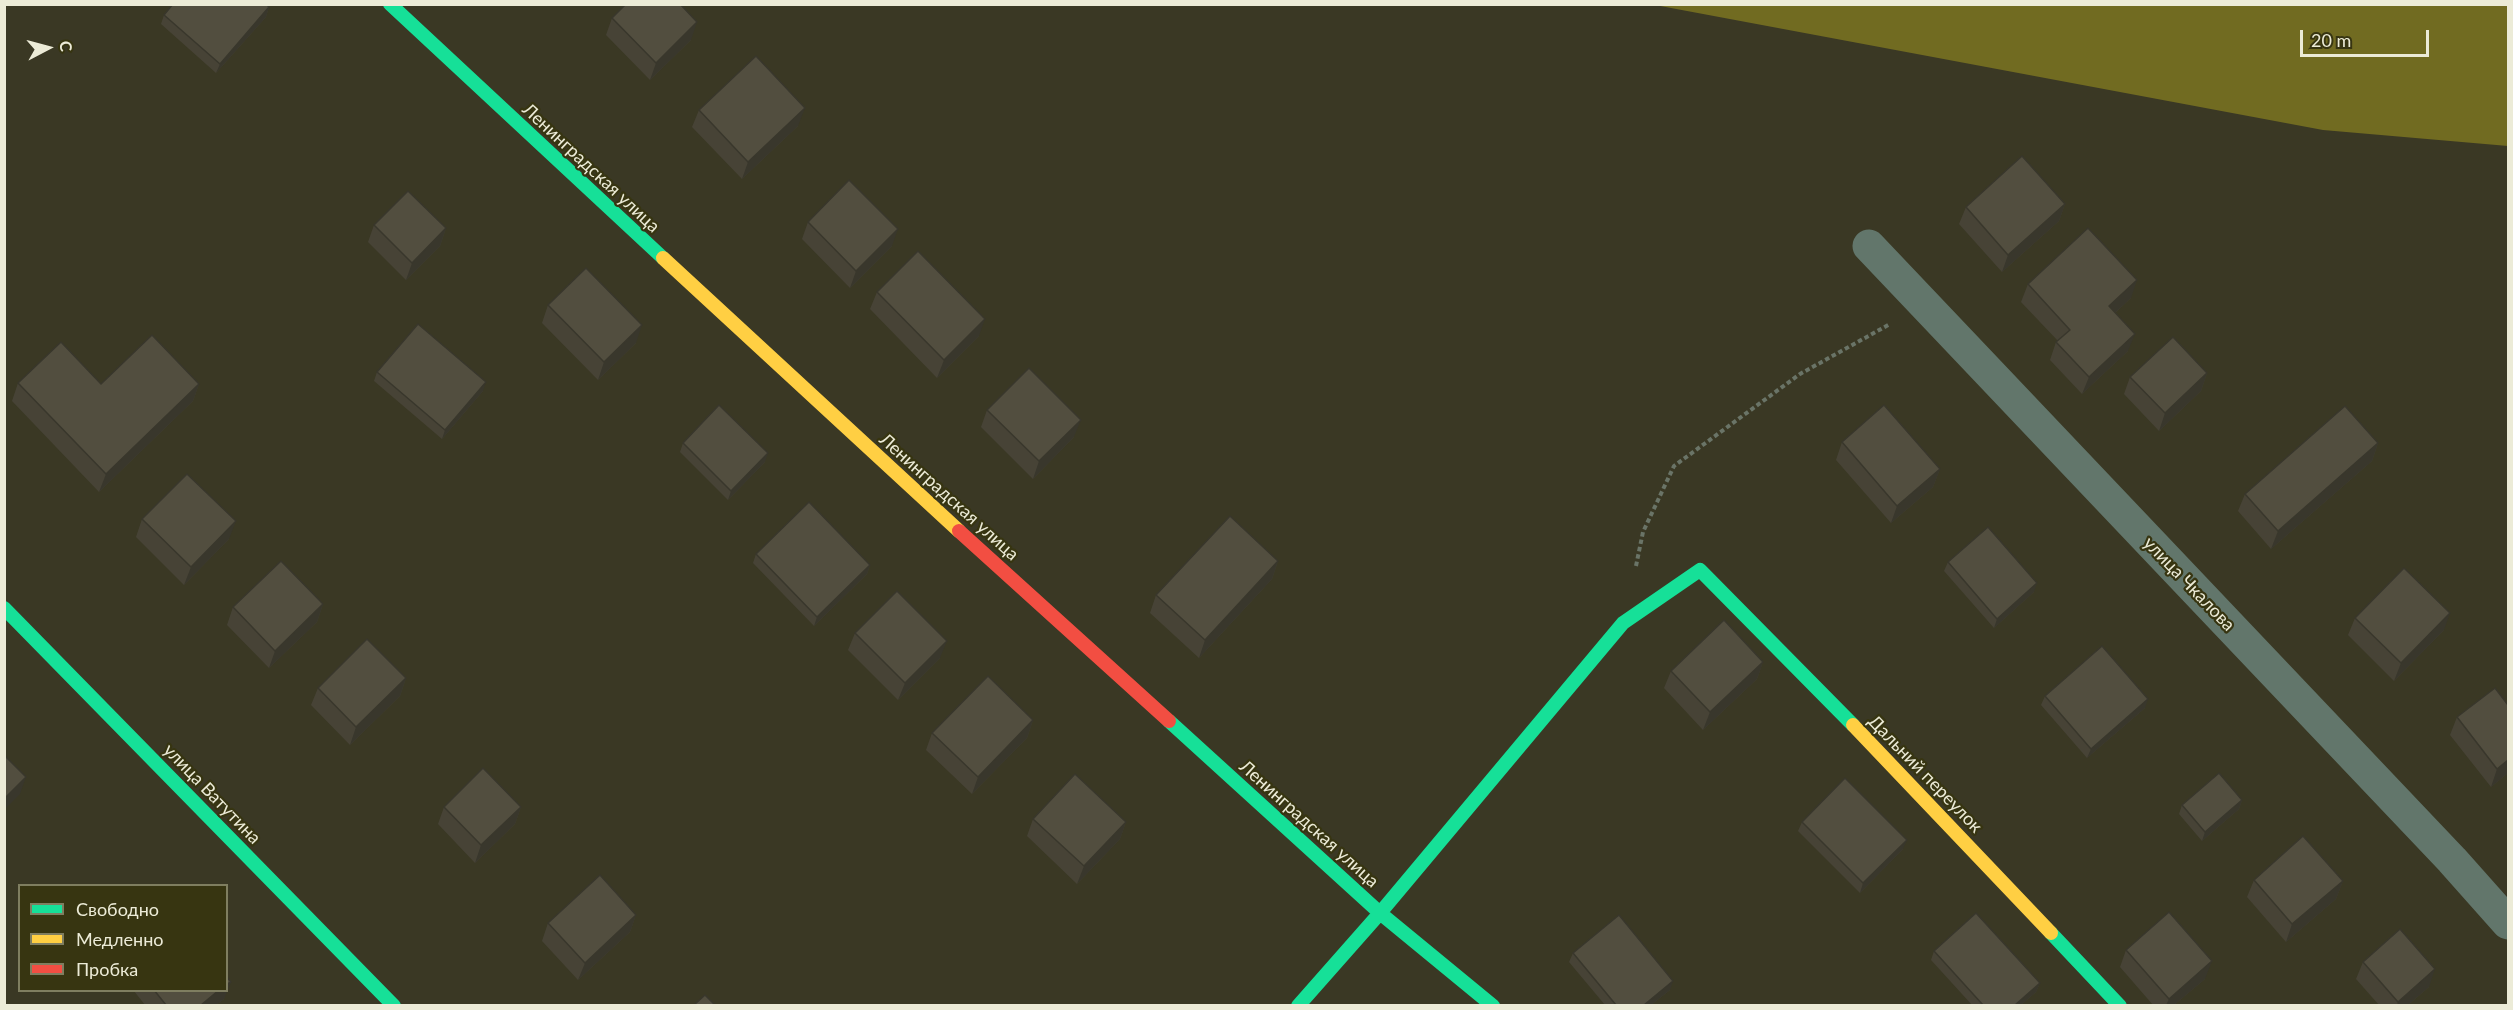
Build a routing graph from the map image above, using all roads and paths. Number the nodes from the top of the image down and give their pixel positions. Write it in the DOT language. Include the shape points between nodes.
graph roads {
  1 [pos="390,4"];
  2 [pos="1869,246"];
  3 [pos="1924,306"];
  4 [pos="4,608"];
  5 [pos="1623,623"];
  6 [pos="1380,913"];
  7 [pos="2508,923"];
  8 [pos="394,1005"];
  9 [pos="1298,1005"];
  10 [pos="1493,1005"];
  11 [pos="2120,1005"];
  1 -- 6 [label="street, Ленинградская улица" via="773,361"];
  2 -- 3 [label="street, улица Чкалова"];
  3 -- 5 [label="path" via="1800,374 1674,466 1643,532"];
  3 -- 7 [label="street, улица Чкалова"];
  4 -- 8 [label="street, улица Ватутина"];
  5 -- 6 [label="street"];
  5 -- 11 [label="street, Дальний переулок" via="1700,570"];
  6 -- 9 [label="street"];
  6 -- 10 [label="street, Ленинградская улица"];
}
